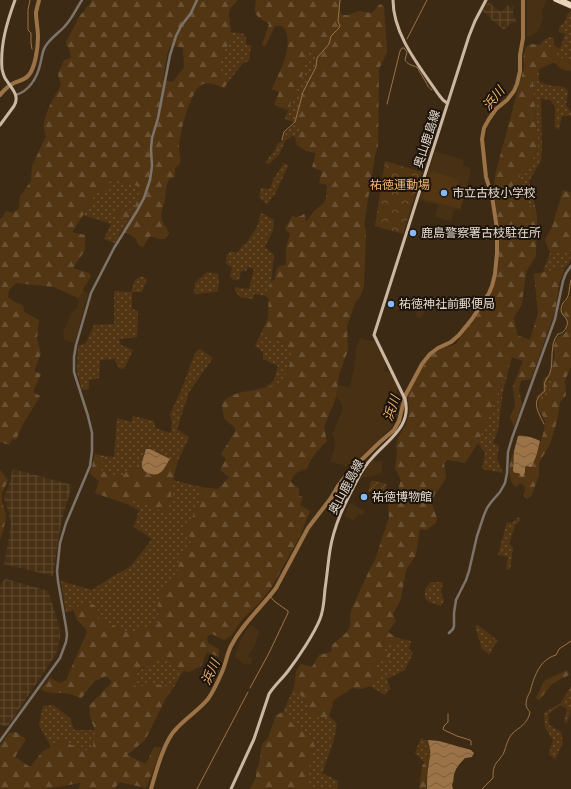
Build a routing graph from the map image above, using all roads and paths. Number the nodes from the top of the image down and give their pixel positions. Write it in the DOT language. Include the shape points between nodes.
graph roads {
  1 [pos="15,0"];
  2 [pos="82,0"];
  3 [pos="197,0"];
  4 [pos="394,0"];
  5 [pos="486,0"];
  6 [pos="555,0"];
  7 [pos="562,0"];
  8 [pos="571,4"];
  9 [pos="571,7"];
  10 [pos="16,95"];
  11 [pos="447,103"];
  12 [pos="0,125"];
  13 [pos="571,266"];
  14 [pos="449,632"];
  15 [pos="0,741"];
  16 [pos="231,789"];
  1 -- 10 [label="main road" via="1,44 1,65 7,82"];
  2 -- 10 [label="street" via="69,21 45,46 38,73 30,86 22,94"];
  3 -- 15 [label="street" via="181,26 170,55 152,138 152,166 146,192 91,293 76,345 74,372 90,421 93,443 90,466 66,523 58,554 57,571 66,642 60,658"];
  4 -- 11 [label="main road, 奥山鹿島線" via="396,21 404,42"];
  5 -- 11 [label="main road" via="469,36"];
  6 -- 9 [label="highway"];
  7 -- 8 [label="highway"];
  10 -- 12 [label="main road" via="16,102"];
  11 -- 16 [label="main road, 奥山鹿島線" via="374,335 405,399 405,420 398,432 366,465 338,518 330,549 320,621 294,663 269,694 254,739"];
  13 -- 14 [label="street" via="563,281 555,319 512,438 505,483 487,508 476,536 469,571 456,600 453,629"];
}
